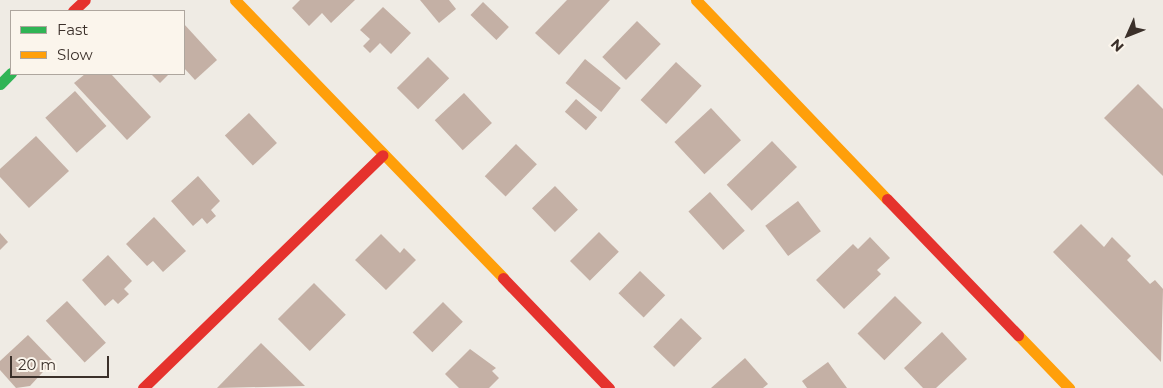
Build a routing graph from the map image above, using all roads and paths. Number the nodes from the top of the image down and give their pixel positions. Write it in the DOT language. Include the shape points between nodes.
graph roads {
  1 [pos="85,0"];
  2 [pos="236,0"];
  3 [pos="696,0"];
  4 [pos="74,10"];
  5 [pos="10,74"];
  6 [pos="0,84"];
  7 [pos="383,155"];
  8 [pos="143,388"];
  9 [pos="609,388"];
  10 [pos="1069,388"];
  1 -- 4 [label="street"];
  2 -- 7 [label="street"];
  3 -- 10 [label="street"];
  5 -- 6 [label="street"];
  7 -- 8 [label="street"];
  7 -- 9 [label="street"];
}
